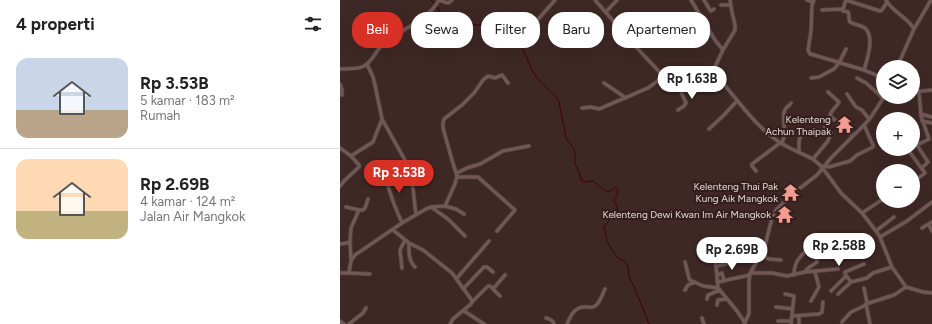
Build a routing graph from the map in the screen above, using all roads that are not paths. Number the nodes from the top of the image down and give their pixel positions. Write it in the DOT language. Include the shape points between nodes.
graph roads {
  1 [pos="452,0"];
  2 [pos="555,0"];
  3 [pos="595,0"];
  4 [pos="618,0"];
  5 [pos="691,0"];
  6 [pos="704,0"];
  7 [pos="730,0"];
  8 [pos="807,0"];
  9 [pos="846,0"];
  10 [pos="931,0"];
  11 [pos="439,1"];
  12 [pos="813,1"];
  13 [pos="886,1"];
  14 [pos="721,5"];
  15 [pos="731,5"];
  16 [pos="714,9"];
  17 [pos="843,9"];
  18 [pos="822,10"];
  19 [pos="606,12"];
  20 [pos="540,17"];
  21 [pos="914,28"];
  22 [pos="846,49"];
  23 [pos="723,50"];
  24 [pos="900,60"];
  25 [pos="839,63"];
  26 [pos="367,64"];
  27 [pos="340,69"];
  28 [pos="864,70"];
  29 [pos="712,73"];
  30 [pos="876,75"];
  31 [pos="663,77"];
  32 [pos="811,78"];
  33 [pos="857,78"];
  34 [pos="508,83"];
  35 [pos="340,84"];
  36 [pos="604,84"];
  37 [pos="677,84"];
  38 [pos="932,90"];
  39 [pos="920,91"];
  40 [pos="828,92"];
  41 [pos="876,92"];
  42 [pos="847,94"];
  43 [pos="342,95"];
  44 [pos="626,98"];
  45 [pos="737,101"];
  46 [pos="920,102"];
  47 [pos="791,103"];
  48 [pos="879,104"];
  49 [pos="582,108"];
  50 [pos="678,110"];
  51 [pos="921,114"];
  52 [pos="932,117"];
  53 [pos="831,118"];
  54 [pos="382,119"];
  55 [pos="869,119"];
  56 [pos="922,121"];
  57 [pos="932,123"];
  58 [pos="864,125"];
  59 [pos="825,127"];
  60 [pos="709,129"];
  61 [pos="810,131"];
  62 [pos="831,133"];
  63 [pos="853,136"];
  64 [pos="929,139"];
  65 [pos="781,143"];
  66 [pos="920,144"];
  67 [pos="931,144"];
  68 [pos="529,146"];
  69 [pos="340,148"];
  70 [pos="920,150"];
  71 [pos="798,152"];
  72 [pos="351,156"];
  73 [pos="912,156"];
  74 [pos="813,159"];
  75 [pos="390,164"];
  76 [pos="823,168"];
  77 [pos="922,168"];
  78 [pos="382,169"];
  79 [pos="756,171"];
  80 [pos="457,173"];
  81 [pos="375,175"];
  82 [pos="457,177"];
  83 [pos="920,177"];
  84 [pos="340,186"];
  85 [pos="368,199"];
  86 [pos="932,202"];
  87 [pos="876,204"];
  88 [pos="346,206"];
  89 [pos="445,206"];
  90 [pos="431,207"];
  91 [pos="359,210"];
  92 [pos="862,213"];
  93 [pos="464,214"];
  94 [pos="416,215"];
  95 [pos="894,217"];
  96 [pos="932,222"];
  97 [pos="402,223"];
  98 [pos="929,225"];
  99 [pos="922,228"];
  100 [pos="393,230"];
  101 [pos="497,231"];
  102 [pos="876,231"];
  103 [pos="932,231"];
  104 [pos="465,236"];
  105 [pos="880,237"];
  106 [pos="405,240"];
  107 [pos="489,241"];
  108 [pos="350,242"];
  109 [pos="409,243"];
  110 [pos="340,244"];
  111 [pos="811,247"];
  112 [pos="761,255"];
  113 [pos="714,256"];
  114 [pos="816,257"];
  115 [pos="781,260"];
  116 [pos="351,261"];
  117 [pos="685,262"];
  118 [pos="726,264"];
  119 [pos="864,264"];
  120 [pos="716,266"];
  121 [pos="415,267"];
  122 [pos="892,267"];
  123 [pos="402,268"];
  124 [pos="838,269"];
  125 [pos="493,272"];
  126 [pos="805,272"];
  127 [pos="815,272"];
  128 [pos="340,273"];
  129 [pos="348,273"];
  130 [pos="370,274"];
  131 [pos="750,274"];
  132 [pos="505,275"];
  133 [pos="717,275"];
  134 [pos="794,275"];
  135 [pos="846,276"];
  136 [pos="457,278"];
  137 [pos="724,281"];
  138 [pos="695,282"];
  139 [pos="718,282"];
  140 [pos="851,282"];
  141 [pos="906,287"];
  142 [pos="864,288"];
  143 [pos="463,289"];
  144 [pos="493,289"];
  145 [pos="719,289"];
  146 [pos="605,290"];
  147 [pos="685,290"];
  148 [pos="831,292"];
  149 [pos="932,293"];
  150 [pos="785,294"];
  151 [pos="838,294"];
  152 [pos="500,296"];
  153 [pos="707,299"];
  154 [pos="727,299"];
  155 [pos="811,300"];
  156 [pos="472,302"];
  157 [pos="823,302"];
  158 [pos="866,304"];
  159 [pos="717,305"];
  160 [pos="776,307"];
  161 [pos="366,308"];
  162 [pos="793,309"];
  163 [pos="464,311"];
  164 [pos="792,316"];
  165 [pos="799,316"];
  166 [pos="546,318"];
  167 [pos="702,318"];
  168 [pos="340,321"];
  169 [pos="778,321"];
  170 [pos="842,322"];
  171 [pos="791,323"];
  172 [pos="344,324"];
  173 [pos="349,324"];
  174 [pos="450,324"];
  175 [pos="484,324"];
  176 [pos="554,324"];
  177 [pos="566,324"];
  178 [pos="704,324"];
  179 [pos="744,324"];
  180 [pos="799,324"];
  181 [pos="870,324"];
  1 -- 11 [label="street"];
  2 -- 20 [label="street"];
  3 -- 19 [label="street"];
  4 -- 19 [label="street"];
  5 -- 23 [label="street"];
  6 -- 16 [label="street" via="711,11"];
  7 -- 15 [label="street"];
  8 -- 12 [label="street"];
  9 -- 13 [label="street" via="880,10"];
  9 -- 17 [label="street"];
  10 -- 21 [label="street"];
  11 -- 26 [label="street" via="423,18 383,44"];
  12 -- 25 [label="street" via="808,50 810,54"];
  13 -- 21 [label="street"];
  14 -- 15 [label="street"];
  15 -- 23 [label="street" via="735,30"];
  17 -- 18 [label="street"];
  17 -- 28 [label="street" via="843,12 848,12 850,22 864,28 870,37"];
  19 -- 31 [label="street"];
  21 -- 24 [label="street"];
  22 -- 25 [label="street"];
  23 -- 29 [label="street"];
  25 -- 28 [label="street"];
  25 -- 32 [label="street" via="834,69"];
  26 -- 27 [label="street" via="358,68"];
  26 -- 54 [label="street" via="373,77"];
  28 -- 30 [label="street"];
  29 -- 37 [label="street" via="704,73"];
  29 -- 45 [label="street"];
  31 -- 37 [label="street"];
  31 -- 44 [label="street" via="648,88"];
  33 -- 41 [label="street"];
  34 -- 80 [label="street" via="502,75 495,78 488,76 462,105 444,119 443,128"];
  35 -- 43 [label="street"];
  36 -- 44 [label="street"];
  37 -- 50 [label="street" via="686,103"];
  38 -- 39 [label="street"];
  40 -- 53 [label="street" via="839,102 830,114"];
  42 -- 55 [label="street"];
  44 -- 49 [label="street" via="598,109"];
  45 -- 60 [label="street"];
  45 -- 65 [label="street" via="764,130"];
  46 -- 51 [label="street"];
  47 -- 65 [label="street" via="784,113 785,131"];
  48 -- 55 [label="street"];
  51 -- 52 [label="street"];
  51 -- 56 [label="street"];
  53 -- 59 [label="street"];
  53 -- 63 [label="street"];
  54 -- 72 [label="street" via="372,142"];
  54 -- 94 [label="street" via="411,171"];
  55 -- 58 [label="street"];
  56 -- 57 [label="street"];
  56 -- 64 [label="street"];
  58 -- 63 [label="street"];
  58 -- 76 [label="street" via="873,147 850,161"];
  61 -- 71 [label="street" via="800,136"];
  62 -- 74 [label="street" via="830,139"];
  63 -- 76 [label="street"];
  64 -- 66 [label="street"];
  64 -- 67 [label="street"];
  65 -- 71 [label="street"];
  65 -- 79 [label="street" via="752,164"];
  68 -- 80 [label="street" via="503,151"];
  69 -- 72 [label="street"];
  70 -- 77 [label="street" via="928,162"];
  71 -- 74 [label="street"];
  72 -- 84 [label="street" via="359,167"];
  73 -- 77 [label="street"];
  74 -- 76 [label="street"];
  75 -- 78 [label="street"];
  76 -- 92 [label="street" via="841,193"];
  76 -- 112 [label="street" via="776,210"];
  77 -- 83 [label="street" via="926,173"];
  78 -- 81 [label="street"];
  78 -- 97 [label="street"];
  80 -- 82 [label="street"];
  82 -- 89 [label="street"];
  82 -- 101 [label="street" via="478,177 515,210"];
  85 -- 91 [label="street" via="365,208"];
  86 -- 105 [label="street"];
  87 -- 92 [label="street"];
  88 -- 91 [label="street"];
  89 -- 90 [label="street"];
  89 -- 93 [label="street"];
  90 -- 94 [label="street"];
  90 -- 104 [label="street"];
  91 -- 108 [label="street" via="351,228"];
  92 -- 102 [label="street"];
  94 -- 97 [label="street"];
  95 -- 102 [label="street"];
  96 -- 98 [label="street"];
  97 -- 100 [label="street"];
  98 -- 99 [label="street"];
  98 -- 103 [label="street"];
  100 -- 106 [label="street"];
  100 -- 116 [label="street" via="355,254"];
  102 -- 105 [label="street"];
  105 -- 122 [label="street"];
  106 -- 109 [label="street"];
  106 -- 123 [label="street" via="400,250"];
  107 -- 136 [label="street"];
  108 -- 110 [label="street"];
  108 -- 116 [label="street"];
  109 -- 121 [label="street" via="410,257"];
  109 -- 136 [label="street" via="423,250"];
  111 -- 134 [label="street" via="798,259"];
  112 -- 115 [label="street"];
  112 -- 131 [label="street"];
  113 -- 120 [label="street"];
  114 -- 126 [label="street" via="817,262"];
  116 -- 129 [label="street"];
  117 -- 138 [label="street" via="689,278"];
  118 -- 120 [label="street"];
  119 -- 135 [label="street" via="845,272"];
  120 -- 133 [label="street"];
  122 -- 140 [label="street"];
  122 -- 141 [label="street"];
  124 -- 127 [label="street"];
  125 -- 143 [label="street" via="484,267"];
  126 -- 127 [label="street"];
  126 -- 134 [label="street"];
  127 -- 155 [label="street" via="819,287"];
  128 -- 129 [label="street"];
  129 -- 130 [label="street"];
  131 -- 134 [label="street"];
  131 -- 137 [label="street"];
  131 -- 179 [label="street" via="749,314"];
  132 -- 144 [label="street"];
  133 -- 137 [label="street" via="722,274"];
  133 -- 139 [label="street"];
  135 -- 140 [label="street"];
  135 -- 148 [label="street"];
  136 -- 143 [label="street"];
  137 -- 139 [label="street"];
  138 -- 145 [label="street"];
  138 -- 147 [label="street" via="688,285"];
  139 -- 145 [label="street"];
  140 -- 151 [label="street"];
  141 -- 149 [label="street"];
  141 -- 158 [label="street" via="894,295"];
  142 -- 158 [label="street"];
  143 -- 156 [label="street"];
  144 -- 152 [label="street"];
  144 -- 156 [label="street" via="488,286"];
  145 -- 153 [label="street" via="708,295"];
  145 -- 154 [label="street"];
  146 -- 177 [label="street" via="597,305 576,309"];
  150 -- 162 [label="street" via="794,296"];
  154 -- 159 [label="street" via="718,300"];
  154 -- 179 [label="street"];
  156 -- 163 [label="street"];
  157 -- 165 [label="street" via="822,312 819,314"];
  158 -- 170 [label="street" via="851,312"];
  158 -- 181 [label="street"];
  160 -- 162 [label="street"];
  161 -- 173 [label="street"];
  162 -- 164 [label="street"];
  163 -- 174 [label="street"];
  163 -- 175 [label="street"];
  164 -- 165 [label="street"];
  164 -- 171 [label="street"];
  165 -- 180 [label="street"];
  166 -- 176 [label="street" via="551,319"];
  167 -- 178 [label="street"];
  168 -- 172 [label="street"];
  169 -- 171 [label="street"];
}
